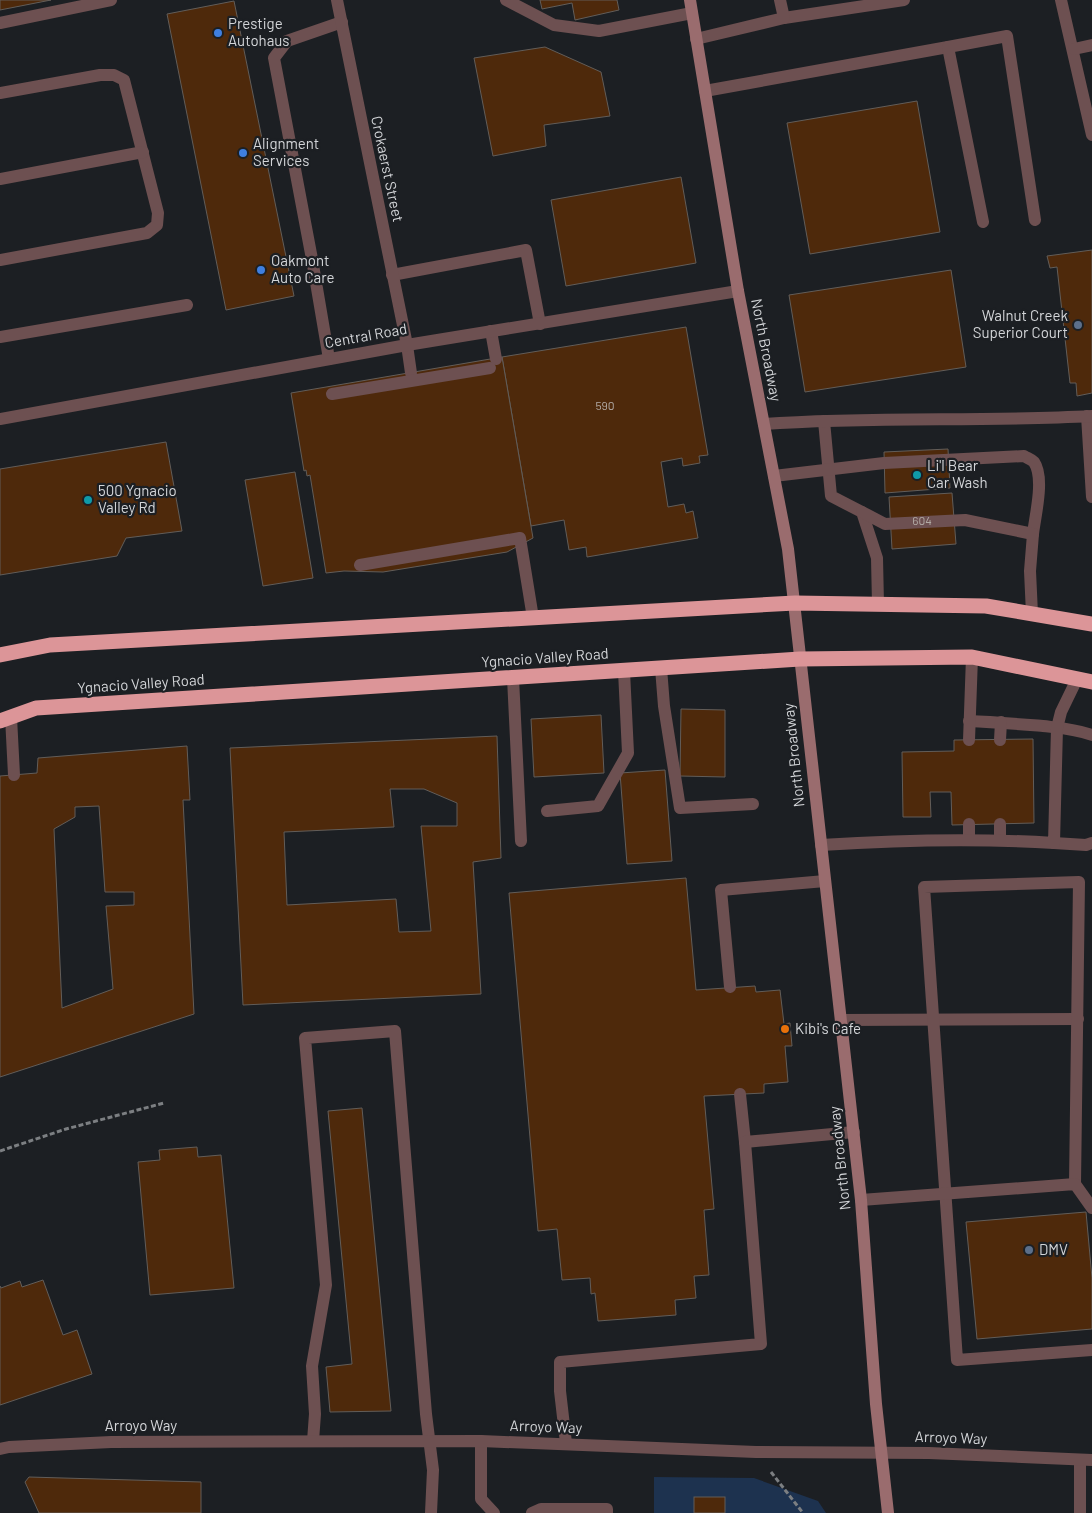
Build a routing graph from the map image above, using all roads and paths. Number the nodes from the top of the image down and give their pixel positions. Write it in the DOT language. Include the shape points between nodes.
graph roads {
  1 [pos="111,0"];
  2 [pos="337,0"];
  3 [pos="506,0"];
  4 [pos="690,0"];
  5 [pos="780,0"];
  6 [pos="904,0"];
  7 [pos="1061,0"];
  8 [pos="692,13"];
  9 [pos="784,18"];
  10 [pos="342,22"];
  11 [pos="0,23"];
  12 [pos="696,39"];
  13 [pos="1092,45"];
  14 [pos="948,47"];
  15 [pos="1074,49"];
  16 [pos="705,91"];
  17 [pos="0,93"];
  18 [pos="1092,135"];
  19 [pos="143,152"];
  20 [pos="0,179"];
  21 [pos="1035,220"];
  22 [pos="983,222"];
  23 [pos="0,260"];
  24 [pos="392,275"];
  25 [pos="738,292"];
  26 [pos="187,305"];
  27 [pos="540,324"];
  28 [pos="491,332"];
  29 [pos="0,337"];
  30 [pos="407,345"];
  31 [pos="329,359"];
  32 [pos="411,373"];
  33 [pos="332,394"];
  34 [pos="1090,416"];
  35 [pos="0,419"];
  36 [pos="824,421"];
  37 [pos="764,424"];
  38 [pos="829,468"];
  39 [pos="774,476"];
  40 [pos="1092,497"];
  41 [pos="862,512"];
  42 [pos="1033,534"];
  43 [pos="360,565"];
  44 [pos="795,603"];
  45 [pos="878,604"];
  46 [pos="1032,614"];
  47 [pos="533,618"];
  48 [pos="1092,624"];
  49 [pos="0,655"];
  50 [pos="972,657"];
  51 [pos="800,659"];
  52 [pos="661,668"];
  53 [pos="624,671"];
  54 [pos="513,678"];
  55 [pos="1077,679"];
  56 [pos="1092,682"];
  57 [pos="5,719"];
  58 [pos="970,721"];
  59 [pos="1001,722"];
  60 [pos="1057,728"];
  61 [pos="1092,736"];
  62 [pos="969,740"];
  63 [pos="1000,740"];
  64 [pos="14,775"];
  65 [pos="753,804"];
  66 [pos="547,811"];
  67 [pos="969,824"];
  68 [pos="1000,824"];
  69 [pos="969,840"];
  70 [pos="1000,840"];
  71 [pos="521,841"];
  72 [pos="1054,843"];
  73 [pos="1092,843"];
  74 [pos="821,845"];
  75 [pos="825,881"];
  76 [pos="730,987"];
  77 [pos="1078,1019"];
  78 [pos="841,1020"];
  79 [pos="933,1020"];
  80 [pos="740,1094"];
  81 [pos="164,1103"];
  82 [pos="854,1132"];
  83 [pos="745,1142"];
  84 [pos="0,1151"];
  85 [pos="1075,1184"];
  86 [pos="946,1194"];
  87 [pos="861,1200"];
  88 [pos="1092,1208"];
  89 [pos="1092,1350"];
  90 [pos="313,1441"];
  91 [pos="429,1442"];
  92 [pos="481,1442"];
  93 [pos="566,1443"];
  94 [pos="0,1449"];
  95 [pos="756,1452"];
  96 [pos="882,1453"];
  97 [pos="1086,1460"];
  98 [pos="431,1513"];
  99 [pos="494,1513"];
  100 [pos="532,1513"];
  101 [pos="607,1513"];
  102 [pos="803,1513"];
  103 [pos="888,1513"];
  104 [pos="1080,1513"];
  1 -- 11 [label="street"];
  2 -- 10 [label="street, Crokaerst Street"];
  3 -- 8 [label="street" via="554,25 600,31"];
  4 -- 8 [label="street, North Broadway"];
  5 -- 9 [label="street"];
  6 -- 9 [label="street"];
  7 -- 15 [label="street"];
  8 -- 12 [label="street, North Broadway"];
  9 -- 12 [label="street"];
  10 -- 24 [label="street, Crokaerst Street"];
  10 -- 31 [label="street" via="287,41 274,58"];
  12 -- 16 [label="street, North Broadway"];
  13 -- 15 [label="street"];
  14 -- 16 [label="street"];
  14 -- 21 [label="street" via="1006,36"];
  14 -- 22 [label="street"];
  15 -- 18 [label="street"];
  16 -- 25 [label="street, North Broadway"];
  17 -- 19 [label="street" via="114,75 124,80"];
  19 -- 20 [label="street"];
  19 -- 23 [label="street" via="158,213 157,225 147,233"];
  24 -- 27 [label="street" via="526,250"];
  24 -- 30 [label="street, Crokaerst Street"];
  25 -- 27 [label="street, Central Road"];
  25 -- 37 [label="street, North Broadway"];
  26 -- 29 [label="street"];
  27 -- 28 [label="street, Central Road"];
  28 -- 30 [label="street, Central Road"];
  28 -- 33 [label="street" via="493,363"];
  30 -- 31 [label="street, Central Road"];
  30 -- 32 [label="street, Crokaerst Street"];
  31 -- 35 [label="street, Central Road"];
  34 -- 36 [label="street"];
  34 -- 40 [label="street"];
  36 -- 37 [label="street"];
  36 -- 38 [label="street"];
  37 -- 39 [label="street, North Broadway"];
  38 -- 39 [label="street"];
  38 -- 41 [label="street" via="831,496"];
  38 -- 42 [label="street" via="884,462 1024,456 1033,461 1038,470 1039,490"];
  39 -- 44 [label="street, North Broadway"];
  41 -- 42 [label="street" via="885,524 965,520"];
  41 -- 45 [label="street" via="877,558"];
  42 -- 46 [label="street" via="1030,572"];
  43 -- 47 [label="street" via="520,538"];
  44 -- 45 [label="highway"];
  44 -- 47 [label="highway"];
  44 -- 51 [label="street, North Broadway"];
  45 -- 46 [label="highway" via="986,606"];
  46 -- 48 [label="highway"];
  47 -- 49 [label="highway" via="50,645"];
  50 -- 51 [label="highway, Ygnacio Valley Road"];
  50 -- 55 [label="highway, Ygnacio Valley Road"];
  50 -- 58 [label="street"];
  51 -- 52 [label="highway, Ygnacio Valley Road"];
  51 -- 74 [label="street, North Broadway"];
  52 -- 53 [label="highway, Ygnacio Valley Road"];
  52 -- 65 [label="street" via="680,808"];
  53 -- 54 [label="highway, Ygnacio Valley Road"];
  53 -- 66 [label="street" via="628,753 598,806"];
  54 -- 57 [label="highway, Ygnacio Valley Road" via="36,708"];
  54 -- 71 [label="street"];
  55 -- 56 [label="highway, Ygnacio Valley Road"];
  55 -- 60 [label="street"];
  57 -- 64 [label="street"];
  58 -- 59 [label="street"];
  58 -- 62 [label="street"];
  59 -- 60 [label="street"];
  59 -- 63 [label="street"];
  60 -- 61 [label="street" via="1080,730"];
  60 -- 72 [label="street"];
  67 -- 69 [label="street"];
  68 -- 70 [label="street"];
  69 -- 70 [label="street"];
  69 -- 74 [label="street"];
  70 -- 72 [label="street"];
  72 -- 73 [label="street"];
  74 -- 75 [label="street, North Broadway"];
  75 -- 76 [label="street" via="721,890"];
  75 -- 78 [label="street, North Broadway"];
  77 -- 79 [label="street"];
  77 -- 79 [label="street" via="1080,882 924,887"];
  77 -- 85 [label="street"];
  78 -- 79 [label="street"];
  78 -- 82 [label="street, North Broadway"];
  79 -- 86 [label="street"];
  80 -- 83 [label="street"];
  81 -- 84 [label="path" via="66,1129"];
  82 -- 83 [label="street"];
  82 -- 87 [label="street, North Broadway"];
  83 -- 93 [label="street" via="761,1344 560,1362"];
  85 -- 86 [label="street"];
  85 -- 88 [label="street"];
  86 -- 87 [label="street"];
  86 -- 89 [label="street" via="957,1360"];
  87 -- 96 [label="street, North Broadway"];
  90 -- 91 [label="street, Arroyo Way"];
  90 -- 91 [label="street" via="312,1366 326,1285 305,1038 395,1031"];
  90 -- 94 [label="street, Arroyo Way" via="111,1442"];
  91 -- 92 [label="street, Arroyo Way"];
  91 -- 98 [label="street" via="433,1470"];
  92 -- 93 [label="street, Arroyo Way"];
  92 -- 99 [label="street" via="481,1499"];
  93 -- 95 [label="street, Arroyo Way"];
  95 -- 96 [label="street, Arroyo Way"];
  95 -- 102 [label="path"];
  96 -- 97 [label="street, Arroyo Way"];
  96 -- 103 [label="street, North Broadway"];
  97 -- 104 [label="street"];
  100 -- 101 [label="street" via="541,1509 607,1509"];
}
